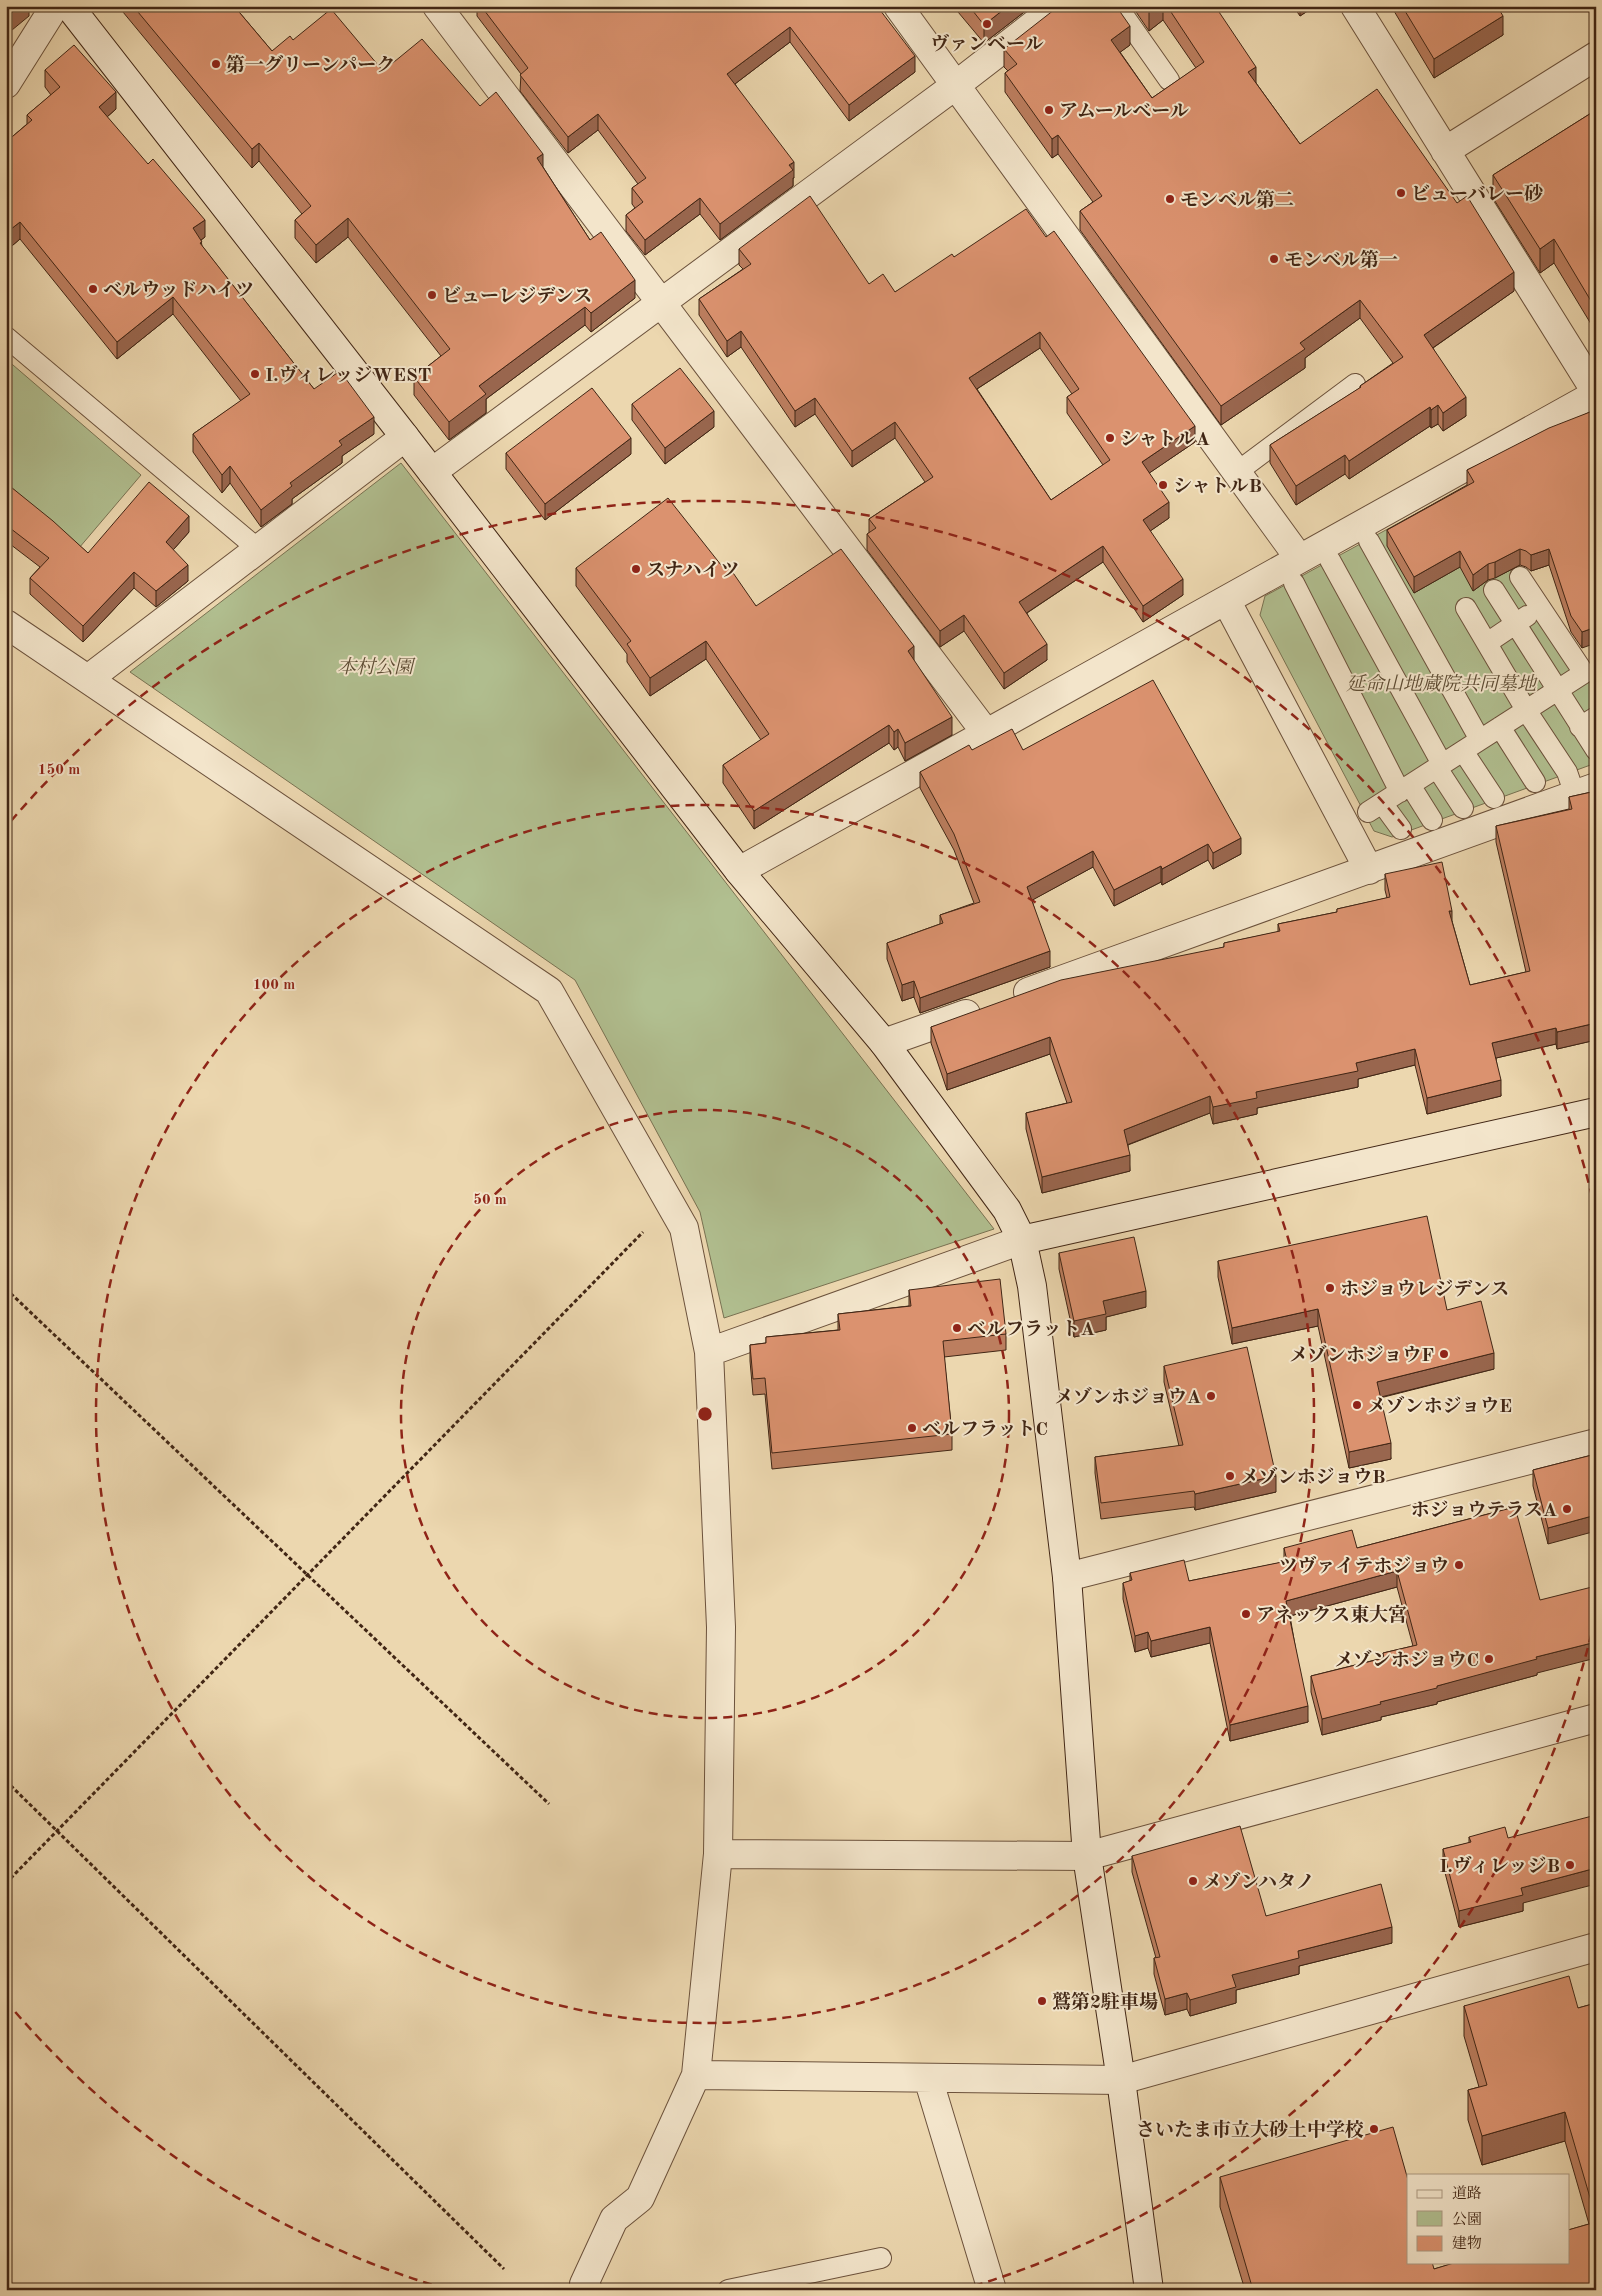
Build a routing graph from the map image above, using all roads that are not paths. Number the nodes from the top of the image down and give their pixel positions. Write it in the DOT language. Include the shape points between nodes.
graph roads {
  1 [pos="55,6"];
  2 [pos="69,6"];
  3 [pos="437,6"];
  4 [pos="898,6"];
  5 [pos="1058,6"];
  6 [pos="1117,6"];
  7 [pos="1355,6"];
  8 [pos="1596,56"];
  9 [pos="1169,80"];
  10 [pos="6,84"];
  11 [pos="956,85"];
  12 [pos="1445,151"];
  13 [pos="660,302"];
  14 [pos="6,337"];
  15 [pos="1355,384"];
  16 [pos="1596,393"];
  17 [pos="406,437"];
  18 [pos="432,472"];
  19 [pos="1237,472"];
  20 [pos="1369,541"];
  21 [pos="258,549"];
  22 [pos="1330,560"];
  23 [pos="1297,571"];
  24 [pos="1520,577"];
  25 [pos="1494,590"];
  26 [pos="1226,600"];
  27 [pos="1466,608"];
  28 [pos="1540,608"];
  29 [pos="6,624"];
  30 [pos="1515,624"];
  31 [pos="1487,643"];
  32 [pos="88,679"];
  33 [pos="1556,691"];
  34 [pos="1526,710"];
  35 [pos="1588,722"];
  36 [pos="1500,727"];
  37 [pos="986,733"];
  38 [pos="1480,740"];
  39 [pos="1594,745"];
  40 [pos="1463,751"];
  41 [pos="1439,766"];
  42 [pos="1536,782"];
  43 [pos="1405,789"];
  44 [pos="1585,791"];
  45 [pos="1494,798"];
  46 [pos="1463,808"];
  47 [pos="1432,820"];
  48 [pos="1401,828"];
  49 [pos="1368,870"];
  50 [pos="739,871"];
  51 [pos="884,1043"];
  52 [pos="1596,1112"];
  53 [pos="1022,1240"];
  54 [pos="709,1352"];
  55 [pos="1596,1442"];
  56 [pos="1067,1577"];
  57 [pos="1596,1718"];
  58 [pos="718,1854"];
  59 [pos="1087,1856"];
  60 [pos="1596,1947"];
  61 [pos="696,2075"];
  62 [pos="928,2078"];
  63 [pos="1121,2080"];
  64 [pos="881,2258"];
  65 [pos="1146,2289"];
  66 [pos="588,2290"];
  67 [pos="728,2290"];
  68 [pos="992,2290"];
  1 -- 10 [label="street"];
  2 -- 17 [label="street"];
  3 -- 13 [label="street"];
  4 -- 11 [label="street"];
  5 -- 11 [label="street"];
  6 -- 9 [label="lane"];
  7 -- 12 [label="street"];
  8 -- 12 [label="street"];
  11 -- 13 [label="street"];
  11 -- 19 [label="street"];
  12 -- 16 [label="street"];
  13 -- 18 [label="street"];
  13 -- 37 [label="street"];
  14 -- 21 [label="lane"];
  15 -- 19 [label="lane"];
  16 -- 23 [label="street"];
  17 -- 18 [label="street"];
  17 -- 21 [label="street"];
  18 -- 50 [label="street"];
  19 -- 23 [label="street"];
  20 -- 38 [label="lane"];
  21 -- 32 [label="street"];
  22 -- 41 [label="lane"];
  23 -- 26 [label="street"];
  23 -- 43 [label="lane"];
  24 -- 28 [label="lane"];
  25 -- 30 [label="lane"];
  26 -- 37 [label="street"];
  26 -- 49 [label="street"];
  27 -- 31 [label="lane"];
  28 -- 30 [label="lane"];
  28 -- 33 [label="lane" via="1584,673"];
  29 -- 32 [label="street"];
  30 -- 31 [label="lane"];
  30 -- 33 [label="lane"];
  31 -- 34 [label="lane"];
  32 -- 54 [label="street" via="549,991 684,1228"];
  33 -- 34 [label="lane"];
  33 -- 35 [label="lane"];
  34 -- 36 [label="lane"];
  34 -- 44 [label="lane" via="1567,772"];
  35 -- 39 [label="lane"];
  36 -- 38 [label="lane"];
  36 -- 42 [label="lane"];
  37 -- 50 [label="street"];
  38 -- 40 [label="lane"];
  40 -- 41 [label="lane"];
  40 -- 45 [label="lane"];
  41 -- 43 [label="lane"];
  41 -- 46 [label="lane"];
  43 -- 47 [label="lane"];
  43 -- 48 [label="lane" via="1375,808"];
  44 -- 49 [label="street"];
  49 -- 51 [label="street"];
  50 -- 51 [label="street"];
  51 -- 53 [label="street" via="1007,1210"];
  52 -- 53 [label="street"];
  53 -- 54 [label="street"];
  53 -- 56 [label="street" via="1032,1286"];
  54 -- 58 [label="street" via="721,1627"];
  55 -- 56 [label="street"];
  56 -- 59 [label="street"];
  57 -- 59 [label="street"];
  58 -- 59 [label="street"];
  58 -- 61 [label="street"];
  59 -- 63 [label="street"];
  60 -- 63 [label="street"];
  61 -- 62 [label="street"];
  61 -- 66 [label="street" via="640,2198 614,2219 584,2284"];
  62 -- 63 [label="street"];
  62 -- 68 [label="street"];
  63 -- 65 [label="street"];
  64 -- 67 [label="lane"];
}
